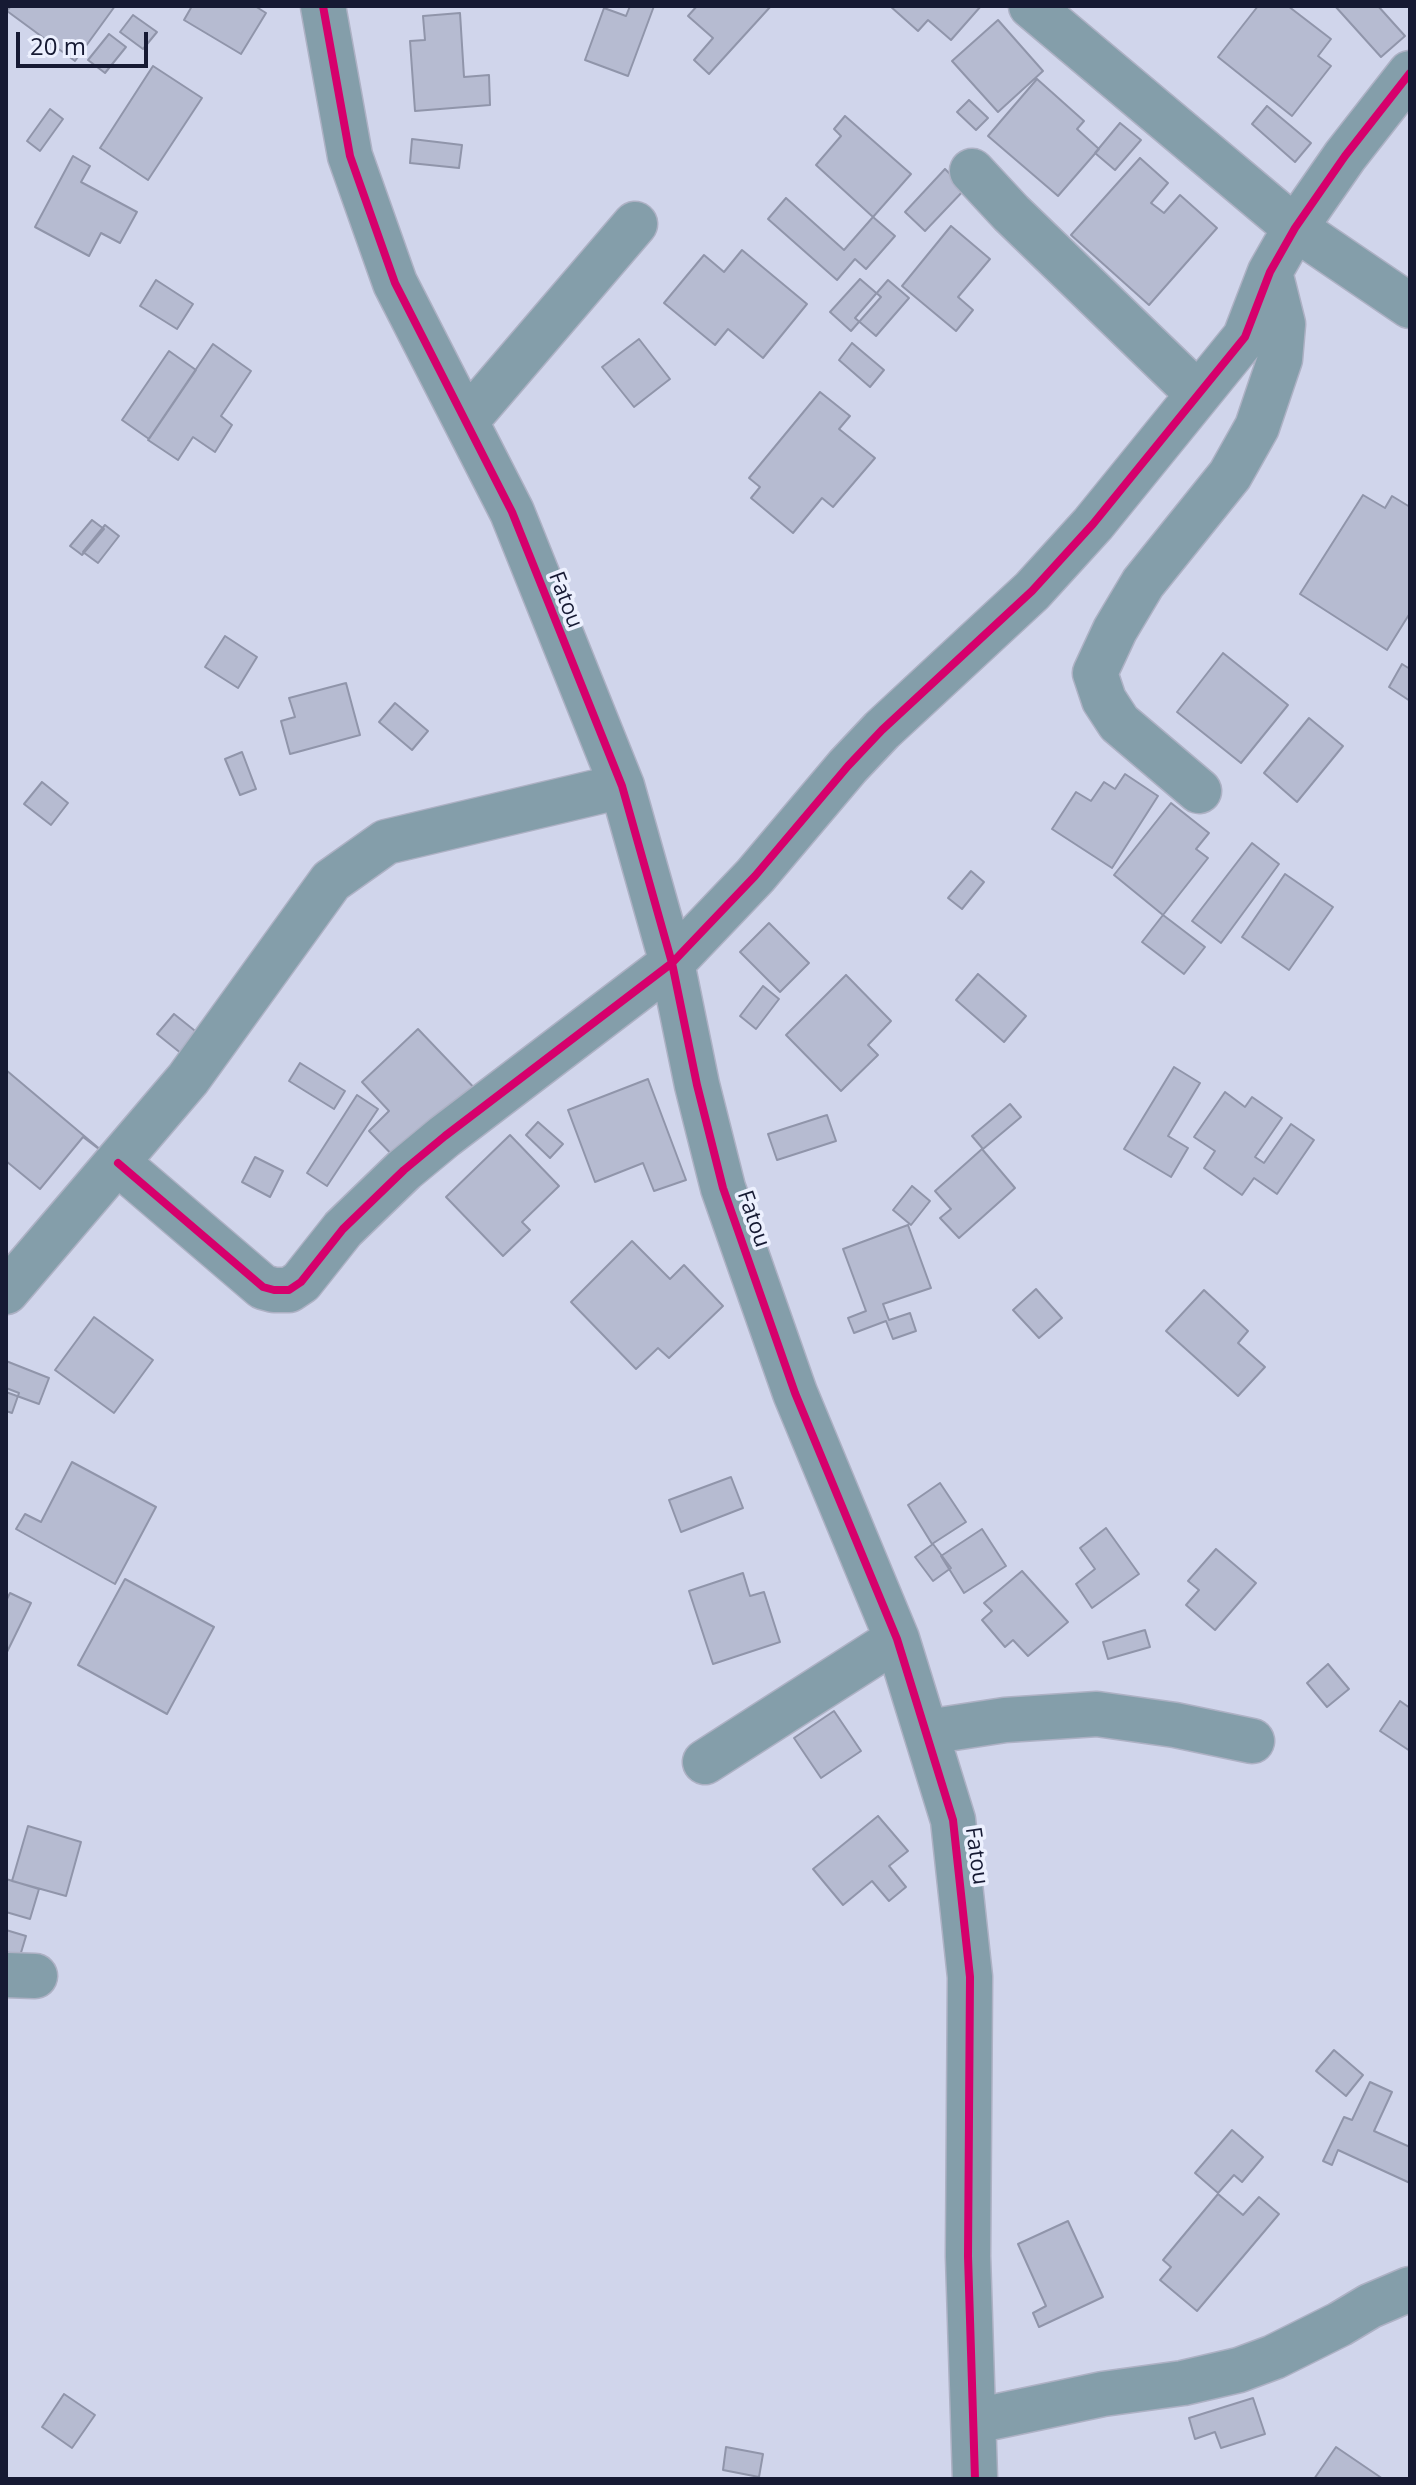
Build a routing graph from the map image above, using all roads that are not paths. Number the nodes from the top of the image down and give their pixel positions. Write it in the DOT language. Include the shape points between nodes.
graph roads {
  1 [pos="323,6"];
  2 [pos="1031,6"];
  3 [pos="1410,73"];
  4 [pos="972,171"];
  5 [pos="635,224"];
  6 [pos="1295,228"];
  7 [pos="1270,272"];
  8 [pos="1410,306"];
  9 [pos="1198,394"];
  10 [pos="467,420"];
  11 [pos="622,786"];
  12 [pos="1199,791"];
  13 [pos="672,963"];
  14 [pos="118,1163"];
  15 [pos="6,1292"];
  16 [pos="897,1639"];
  17 [pos="927,1732"];
  18 [pos="1252,1741"];
  19 [pos="705,1762"];
  20 [pos="1410,2289"];
  21 [pos="975,2421"];
  22 [pos="975,2479"];
  1 -- 10 [label="street, Fatou" via="350,156 395,283"];
  2 -- 6 [label="street"];
  3 -- 6 [label="street"];
  4 -- 9 [label="street"];
  5 -- 10 [label="street"];
  6 -- 7 [label="street"];
  6 -- 8 [label="street"];
  7 -- 9 [label="street" via="1245,337"];
  7 -- 12 [label="street" via="1283,324 1280,359 1257,427 1230,475 1143,583 1095,673 1119,723"];
  9 -- 13 [label="street" via="1032,591 865,748"];
  10 -- 11 [label="street, Fatou" via="512,512"];
  11 -- 13 [label="street, Fatou"];
  11 -- 14 [label="street" via="386,842 331,881 188,1079"];
  13 -- 14 [label="street" via="404,1170 289,1290 263,1287"];
  13 -- 16 [label="street, Fatou" via="723,1188 795,1393"];
  14 -- 15 [label="street"];
  16 -- 17 [label="street, Fatou"];
  16 -- 19 [label="street"];
  17 -- 18 [label="street" via="1097,1714"];
  17 -- 21 [label="street, Fatou" via="953,1820 970,1977 968,2256"];
  20 -- 21 [label="street" via="1239,2370"];
  21 -- 22 [label="street, Fatou"];
}
